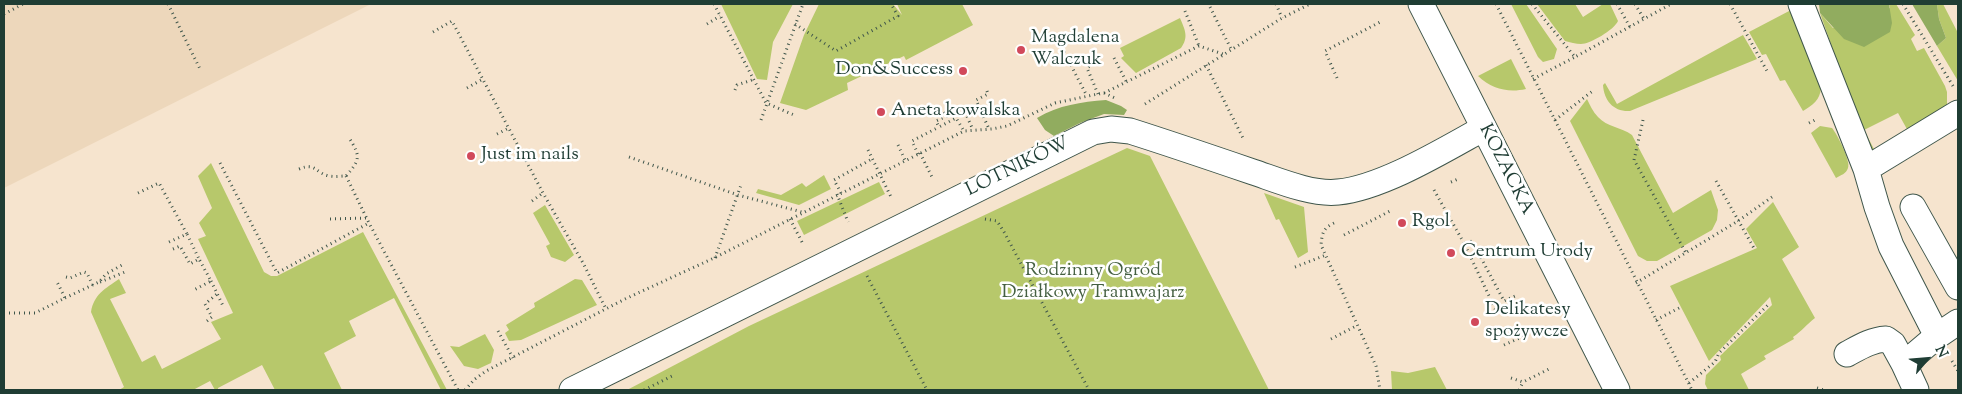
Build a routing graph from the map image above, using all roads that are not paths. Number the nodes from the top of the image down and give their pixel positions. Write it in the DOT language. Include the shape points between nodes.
graph roads {
  1 [pos="1420,4"];
  2 [pos="1801,4"];
  3 [pos="1958,113"];
  4 [pos="1484,128"];
  5 [pos="1866,169"];
  6 [pos="1914,207"];
  7 [pos="1958,287"];
  8 [pos="1958,322"];
  9 [pos="1937,336"];
  10 [pos="1847,354"];
  11 [pos="1904,364"];
  12 [pos="572,390"];
  13 [pos="1617,390"];
  14 [pos="1916,390"];
  1 -- 4 [label="street, KOZACKA"];
  2 -- 5 [label="street"];
  3 -- 5 [label="street"];
  4 -- 12 [label="street, LOTNIKÓW" via="1392,175 1338,192 1323,192 1262,175 1130,131 1111,129 1093,132"];
  4 -- 13 [label="street, KOZACKA"];
  5 -- 9 [label="street" via="1891,246"];
  6 -- 7 [label="street"];
  8 -- 9 [label="street"];
  9 -- 11 [label="street"];
  10 -- 11 [label="street" via="1866,343 1886,339 1893,344"];
  11 -- 14 [label="street"];
}
